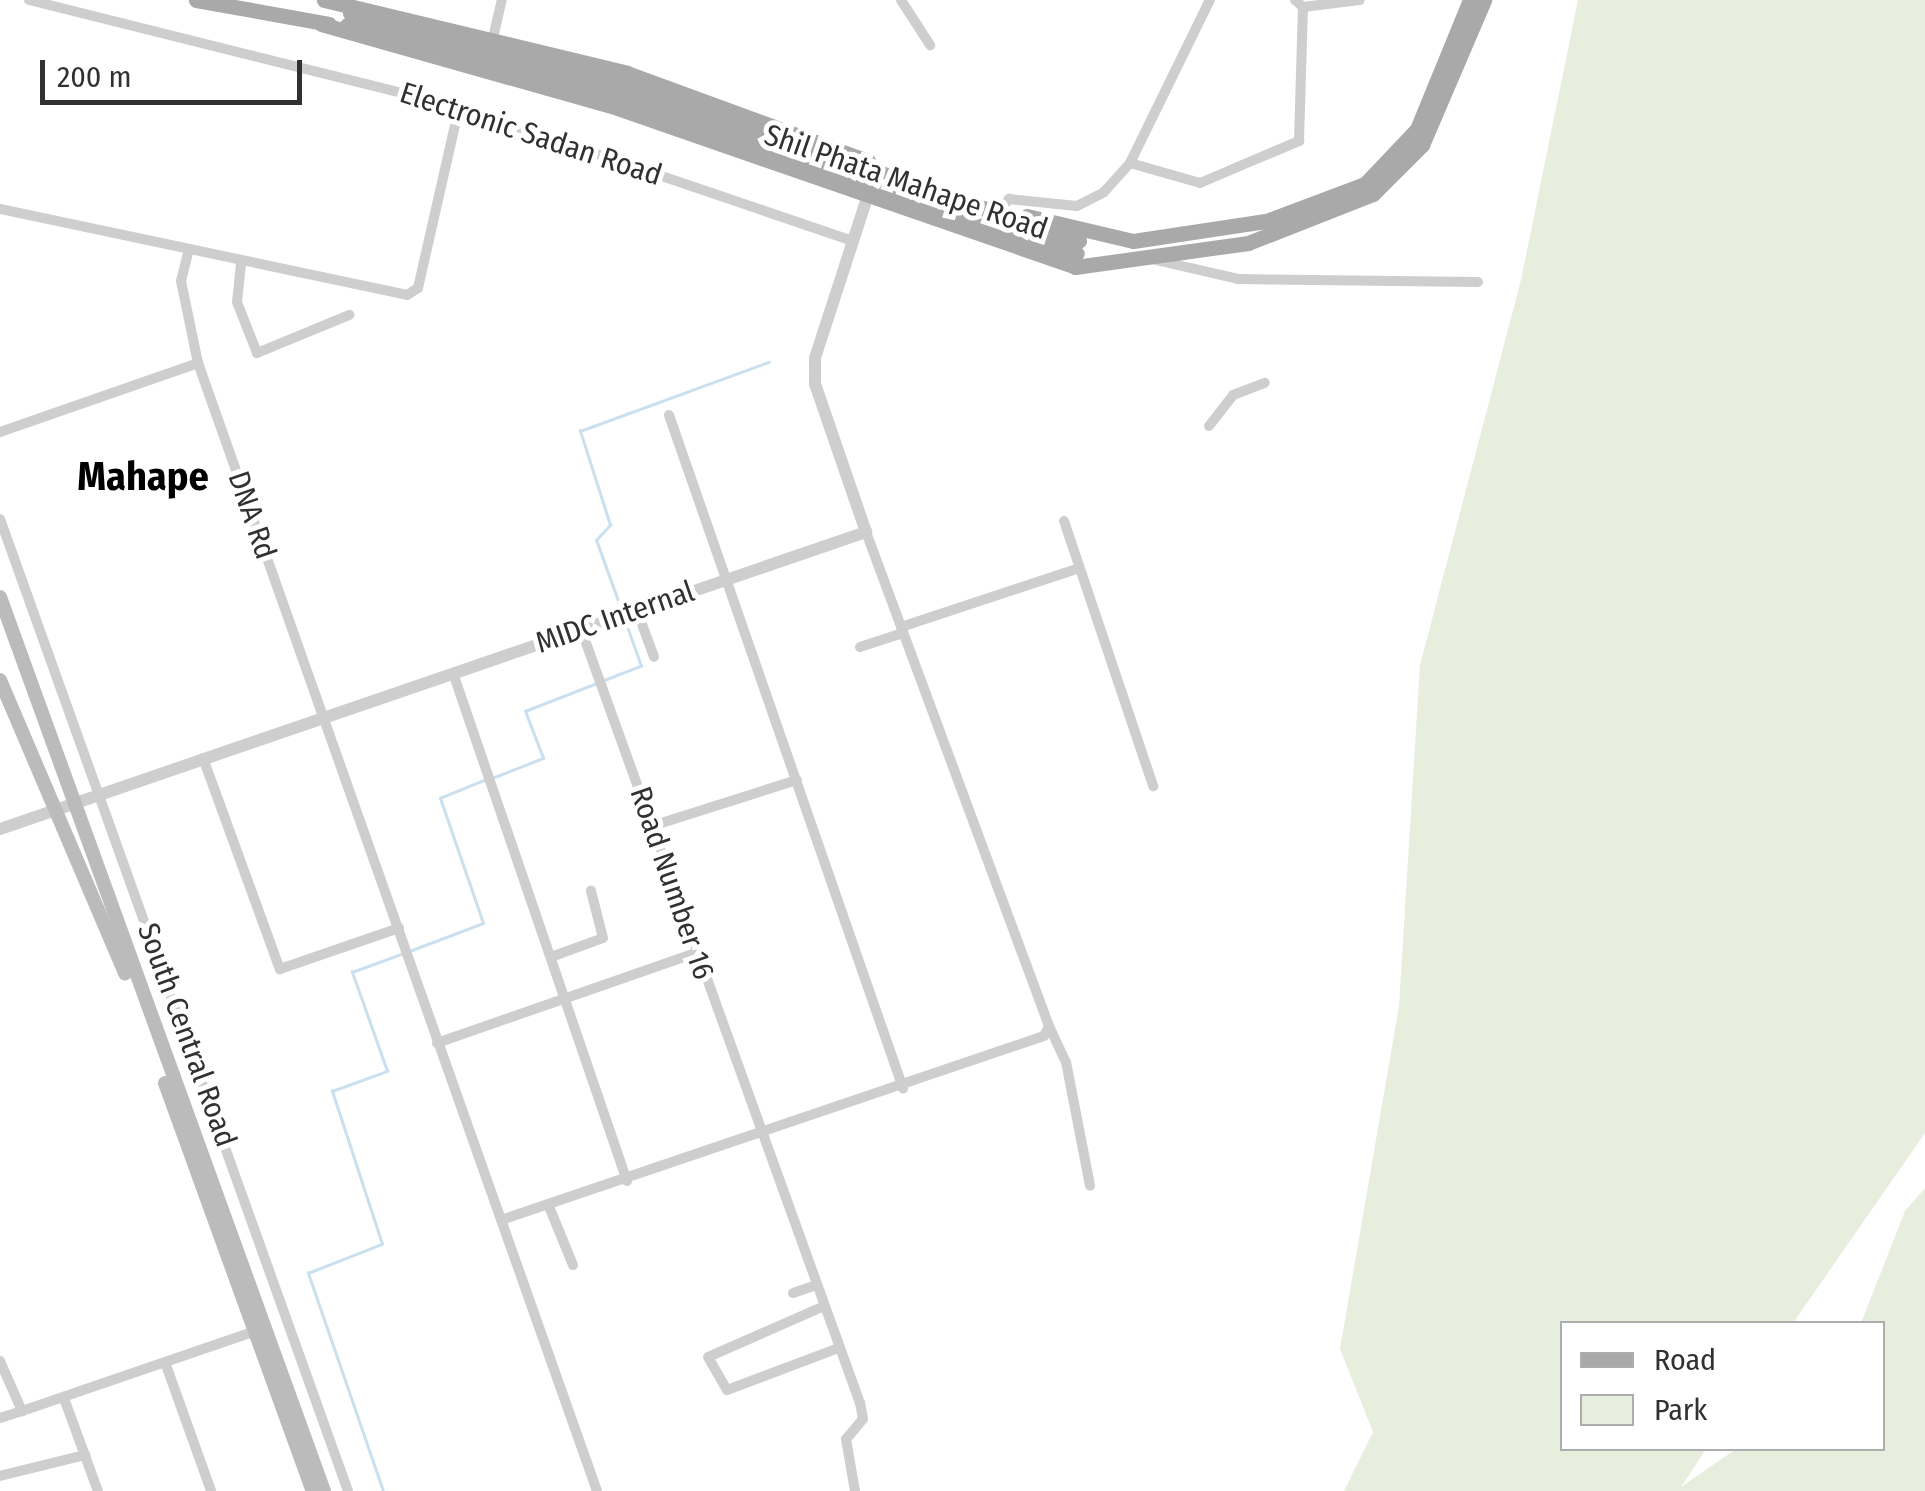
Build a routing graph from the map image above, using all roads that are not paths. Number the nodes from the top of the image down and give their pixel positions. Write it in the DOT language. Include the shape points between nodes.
graph roads {
  1 [pos="29,0"];
  2 [pos="196,0"];
  3 [pos="247,0"];
  4 [pos="326,0"];
  5 [pos="502,0"];
  6 [pos="901,0"];
  7 [pos="1210,0"];
  8 [pos="1360,0"];
  9 [pos="1470,0"];
  10 [pos="1484,0"];
  11 [pos="1299,4"];
  12 [pos="272,13"];
  13 [pos="349,19"];
  14 [pos="321,24"];
  15 [pos="493,38"];
  16 [pos="930,45"];
  17 [pos="459,106"];
  18 [pos="1130,163"];
  19 [pos="878,165"];
  20 [pos="866,201"];
  21 [pos="1062,204"];
  22 [pos="999,207"];
  23 [pos="0,209"];
  24 [pos="1060,224"];
  25 [pos="853,241"];
  26 [pos="1132,241"];
  27 [pos="986,242"];
  28 [pos="1078,247"];
  29 [pos="188,254"];
  30 [pos="1156,260"];
  31 [pos="1134,261"];
  32 [pos="242,264"];
  33 [pos="1478,282"];
  34 [pos="349,316"];
  35 [pos="198,363"];
  36 [pos="1265,383"];
  37 [pos="668,415"];
  38 [pos="1208,426"];
  39 [pos="0,432"];
  40 [pos="0,518"];
  41 [pos="1064,521"];
  42 [pos="866,532"];
  43 [pos="1078,568"];
  44 [pos="723,581"];
  45 [pos="0,597"];
  46 [pos="636,608"];
  47 [pos="581,629"];
  48 [pos="902,630"];
  49 [pos="860,647"];
  50 [pos="654,657"];
  51 [pos="452,673"];
  52 [pos="0,680"];
  53 [pos="323,717"];
  54 [pos="204,758"];
  55 [pos="797,780"];
  56 [pos="1153,786"];
  57 [pos="99,792"];
  58 [pos="73,804"];
  59 [pos="50,813"];
  60 [pos="652,826"];
  61 [pos="0,829"];
  62 [pos="591,891"];
  63 [pos="400,931"];
  64 [pos="696,953"];
  65 [pos="551,957"];
  66 [pos="564,998"];
  67 [pos="1049,1026"];
  68 [pos="437,1042"];
  69 [pos="903,1088"];
  70 [pos="762,1137"];
  71 [pos="627,1180"];
  72 [pos="1090,1186"];
  73 [pos="548,1204"];
  74 [pos="501,1220"];
  75 [pos="573,1265"];
  76 [pos="816,1286"];
  77 [pos="793,1293"];
  78 [pos="822,1307"];
  79 [pos="260,1329"];
  80 [pos="836,1349"];
  81 [pos="0,1360"];
  82 [pos="166,1365"];
  83 [pos="65,1401"];
  84 [pos="22,1411"];
  85 [pos="0,1418"];
  86 [pos="84,1455"];
  87 [pos="0,1476"];
  88 [pos="98,1491"];
  89 [pos="211,1491"];
  90 [pos="313,1491"];
  91 [pos="324,1491"];
  92 [pos="348,1491"];
  93 [pos="597,1491"];
  94 [pos="855,1491"];
  1 -- 17 [label="street, Electronic Sadan Road"];
  2 -- 12 [label="main road"];
  3 -- 12 [label="main road"];
  4 -- 13 [label="main road"];
  4 -- 15 [label="main road, Shil Phata Mahape Road"];
  5 -- 15 [label="street"];
  6 -- 16 [label="street"];
  7 -- 18 [label="street"];
  8 -- 11 [label="street"];
  9 -- 26 [label="main road, Shil Phata Mahape Road" via="1417,129 1365,184 1266,221"];
  10 -- 30 [label="main road, Shil Phata Mahape Road" via="1422,145 1380,188 1316,224"];
  11 -- 18 [label="street" via="1300,141 1200,183"];
  12 -- 14 [label="main road"];
  13 -- 14 [label="main road"];
  13 -- 28 [label="main road, bridge" via="624,85"];
  14 -- 20 [label="main road, Shil Phata Mahape Road" via="617,108"];
  15 -- 19 [label="main road, Shil Phata Mahape Road" via="627,73"];
  17 -- 25 [label="street, Electronic Sadan Road"];
  17 -- 32 [label="street" via="418,288 398,295"];
  18 -- 21 [label="street" via="1088,204"];
  19 -- 20 [label="street"];
  19 -- 22 [label="main road, Shil Phata Mahape Road"];
  20 -- 25 [label="street"];
  20 -- 27 [label="main road, Shil Phata Mahape Road"];
  21 -- 22 [label="street" via="1009,199"];
  21 -- 24 [label="street"];
  22 -- 24 [label="main road, Shil Phata Mahape Road"];
  22 -- 27 [label="street"];
  23 -- 29 [label="street"];
  24 -- 26 [label="main road, Shil Phata Mahape Road"];
  25 -- 42 [label="street" via="815,384"];
  26 -- 28 [label="main road"];
  27 -- 31 [label="main road, Shil Phata Mahape Road" via="1075,267"];
  28 -- 31 [label="main road"];
  29 -- 32 [label="street"];
  29 -- 35 [label="street, DNA Rd" via="182,281"];
  30 -- 31 [label="main road, Shil Phata Mahape Road"];
  30 -- 33 [label="street" via="1238,279"];
  32 -- 34 [label="street" via="237,302 257,353"];
  35 -- 39 [label="street"];
  35 -- 53 [label="street, DNA Rd"];
  36 -- 38 [label="street" via="1233,395"];
  37 -- 44 [label="street"];
  40 -- 57 [label="street"];
  41 -- 43 [label="street"];
  42 -- 44 [label="street, MIDC Internal"];
  42 -- 48 [label="street"];
  43 -- 48 [label="street"];
  43 -- 56 [label="street"];
  44 -- 46 [label="street, MIDC Internal"];
  44 -- 55 [label="street"];
  45 -- 58 [label="main road, South Central Road"];
  46 -- 47 [label="street, MIDC Internal"];
  46 -- 50 [label="street"];
  47 -- 51 [label="street, MIDC Internal"];
  47 -- 60 [label="street, Road Number 16"];
  48 -- 49 [label="street"];
  48 -- 67 [label="street"];
  51 -- 53 [label="street, MIDC Internal"];
  51 -- 65 [label="street"];
  52 -- 59 [label="main road, South Central Road"];
  53 -- 54 [label="street, MIDC Internal"];
  53 -- 63 [label="street, DNA Rd"];
  54 -- 57 [label="street, MIDC Internal"];
  54 -- 63 [label="street" via="280,969"];
  55 -- 60 [label="street"];
  55 -- 69 [label="street"];
  57 -- 58 [label="street, MIDC Internal"];
  57 -- 92 [label="street"];
  58 -- 59 [label="street, MIDC Internal"];
  58 -- 79 [label="main road, South Central Road"];
  59 -- 61 [label="street, MIDC Internal"];
  59 -- 79 [label="main road, South Central Road" via="122,963"];
  60 -- 64 [label="street, Road Number 16"];
  62 -- 65 [label="street" via="603,938"];
  63 -- 68 [label="street, DNA Rd"];
  64 -- 66 [label="street"];
  64 -- 70 [label="street, Road Number 16"];
  65 -- 66 [label="street"];
  66 -- 68 [label="street"];
  66 -- 71 [label="street"];
  67 -- 69 [label="street" via="1036,1042"];
  67 -- 72 [label="street" via="1066,1062"];
  68 -- 74 [label="street, DNA Rd"];
  69 -- 70 [label="street"];
  70 -- 71 [label="street"];
  70 -- 76 [label="street, Road Number 16"];
  71 -- 73 [label="street"];
  73 -- 74 [label="street"];
  73 -- 75 [label="street"];
  74 -- 93 [label="street, DNA Rd"];
  76 -- 77 [label="street"];
  76 -- 78 [label="street, Road Number 16"];
  78 -- 80 [label="street, Road Number 16"];
  78 -- 80 [label="street" via="708,1358 727,1390"];
  79 -- 82 [label="street"];
  79 -- 90 [label="main road, South Central Road"];
  79 -- 91 [label="main road, South Central Road"];
  80 -- 94 [label="street, Road Number 16" via="864,1419 846,1439"];
  81 -- 84 [label="street"];
  82 -- 83 [label="street"];
  82 -- 89 [label="street"];
  83 -- 84 [label="street"];
  83 -- 86 [label="street"];
  84 -- 85 [label="street"];
  86 -- 87 [label="street"];
  86 -- 88 [label="street"];
}
